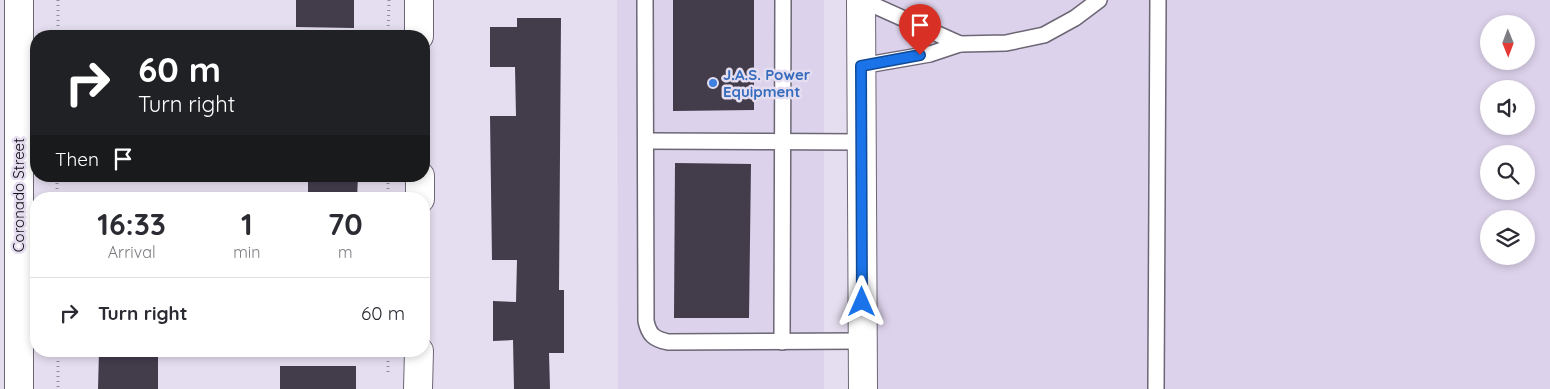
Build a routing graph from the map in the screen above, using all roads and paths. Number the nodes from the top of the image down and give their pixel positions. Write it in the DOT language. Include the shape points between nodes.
graph roads {
  1 [pos="58,0"];
  2 [pos="389,0"];
  3 [pos="419,0"];
  4 [pos="645,0"];
  5 [pos="783,0"];
  6 [pos="862,0"];
  7 [pos="1099,0"];
  8 [pos="1158,0"];
  9 [pos="13,10"];
  10 [pos="58,30"];
  11 [pos="388,30"];
  12 [pos="419,30"];
  13 [pos="960,44"];
  14 [pos="861,66"];
  15 [pos="646,141"];
  16 [pos="783,142"];
  17 [pos="862,142"];
  18 [pos="782,342"];
  19 [pos="862,342"];
  20 [pos="58,357"];
  21 [pos="388,357"];
  22 [pos="418,357"];
  23 [pos="388,380"];
  24 [pos="19,389"];
  25 [pos="58,389"];
  26 [pos="418,389"];
  27 [pos="863,389"];
  28 [pos="1156,389"];
  1 -- 10 [label="path"];
  2 -- 11 [label="path"];
  3 -- 12 [label="street"];
  4 -- 15 [label="lane"];
  5 -- 16 [label="lane"];
  6 -- 13 [label="lane"];
  6 -- 14 [label="street"];
  7 -- 13 [label="lane" via="1044,35 1006,43"];
  8 -- 28 [label="lane"];
  9 -- 24 [label="street, Coronado Street"];
  13 -- 14 [label="lane" via="930,54"];
  14 -- 17 [label="street"];
  15 -- 16 [label="lane"];
  15 -- 18 [label="lane" via="646,321 649,332 656,340 668,342"];
  16 -- 17 [label="lane"];
  16 -- 18 [label="lane"];
  17 -- 19 [label="street"];
  18 -- 19 [label="lane"];
  19 -- 27 [label="street"];
  20 -- 25 [label="path"];
  21 -- 23 [label="path"];
  22 -- 26 [label="street"];
}
